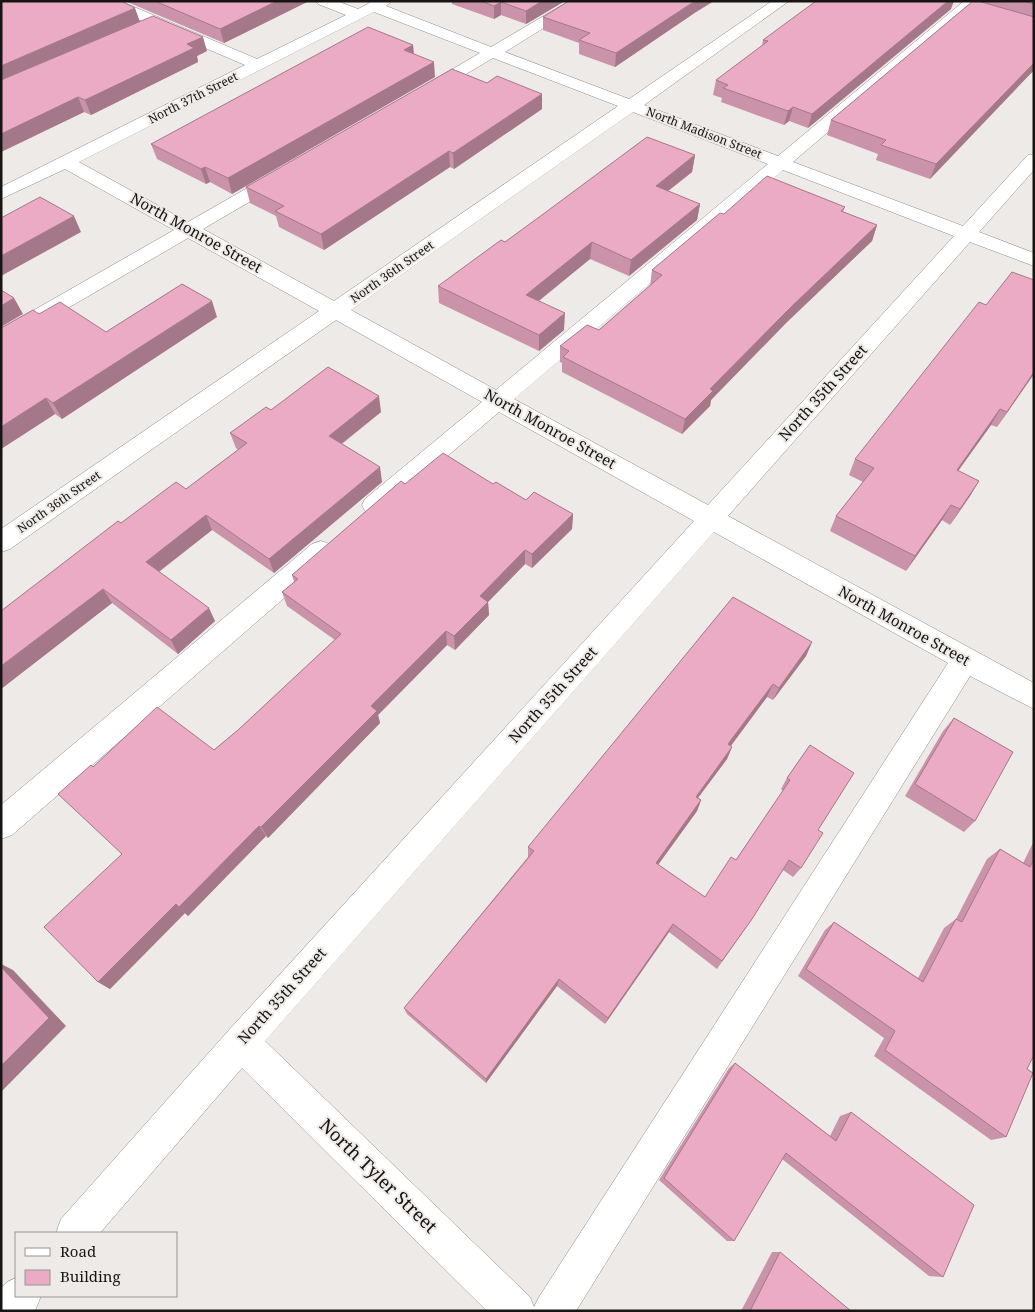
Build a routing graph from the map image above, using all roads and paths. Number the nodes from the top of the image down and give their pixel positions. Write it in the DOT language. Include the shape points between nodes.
graph roads {
  1 [pos="107,1"];
  2 [pos="323,1"];
  3 [pos="580,1"];
  4 [pos="782,1"];
  5 [pos="967,5"];
  6 [pos="373,8"];
  7 [pos="157,22"];
  8 [pos="134,32"];
  9 [pos="494,52"];
  10 [pos="257,66"];
  11 [pos="409,101"];
  12 [pos="632,105"];
  13 [pos="1034,158"];
  14 [pos="66,162"];
  15 [pos="780,162"];
  16 [pos="299,165"];
  17 [pos="1,194"];
  18 [pos="189,229"];
  19 [pos="965,234"];
  20 [pos="1034,260"];
  21 [pos="338,310"];
  22 [pos="1,338"];
  23 [pos="497,400"];
  24 [pos="711,519"];
  25 [pos="1,542"];
  26 [pos="966,659"];
  27 [pos="1034,697"];
  28 [pos="1,825"];
  29 [pos="241,1042"];
  30 [pos="76,1232"];
  31 [pos="19,1297"];
  32 [pos="8,1311"];
  33 [pos="516,1311"];
  34 [pos="553,1311"];
  1 -- 7 [label="street"];
  2 -- 6 [label="street, North Madison Street"];
  3 -- 9 [label="street"];
  4 -- 12 [label="street, North 36th Street"];
  5 -- 15 [label="street"];
  6 -- 9 [label="street, North Madison Street"];
  6 -- 10 [label="street, North 37th Street"];
  7 -- 8 [label="street"];
  7 -- 10 [label="street"];
  9 -- 11 [label="street"];
  9 -- 12 [label="street, North Madison Street"];
  10 -- 14 [label="street, North 37th Street"];
  12 -- 15 [label="street, North Madison Street"];
  12 -- 21 [label="street, North 36th Street"];
  13 -- 19 [label="street, North 35th Street"];
  14 -- 17 [label="street, North 37th Street"];
  14 -- 18 [label="street, North Monroe Street"];
  15 -- 19 [label="street, North Madison Street"];
  15 -- 23 [label="street"];
  16 -- 18 [label="street"];
  18 -- 21 [label="street, North Monroe Street"];
  18 -- 22 [label="street"];
  19 -- 20 [label="street, North Madison Street"];
  19 -- 24 [label="street, North 35th Street"];
  21 -- 23 [label="street, North Monroe Street"];
  21 -- 25 [label="street, North 36th Street"];
  23 -- 24 [label="street, North Monroe Street"];
  23 -- 28 [label="street"];
  24 -- 26 [label="street, North Monroe Street"];
  24 -- 29 [label="street, North 35th Street"];
  26 -- 27 [label="street, North Monroe Street"];
  26 -- 34 [label="street"];
  29 -- 30 [label="street, North 35th Street"];
  29 -- 33 [label="street, North Tyler Street"];
  31 -- 32 [label="street"];
}
